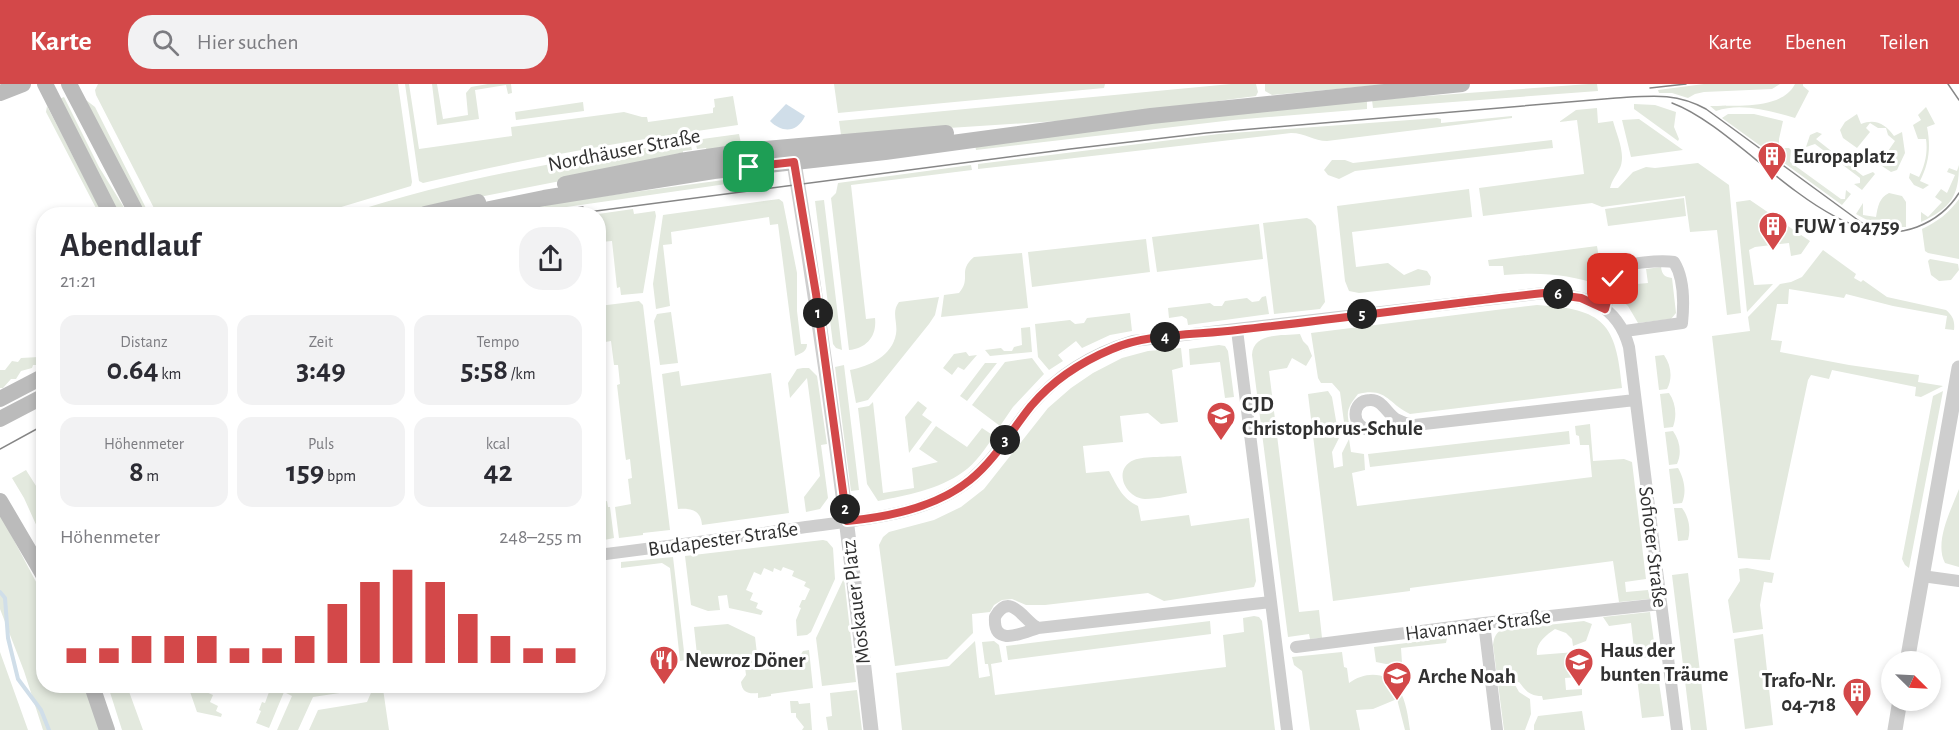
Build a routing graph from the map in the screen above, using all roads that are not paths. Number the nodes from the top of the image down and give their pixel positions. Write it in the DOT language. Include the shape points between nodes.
graph roads {
  1 [pos="22,84"];
  2 [pos="45,84"];
  3 [pos="69,84"];
  4 [pos="1462,84"];
  5 [pos="0,93"];
  6 [pos="793,154"];
  7 [pos="107,207"];
  8 [pos="132,207"];
  9 [pos="456,207"];
  10 [pos="500,207"];
  11 [pos="1605,309"];
  12 [pos="1237,330"];
  13 [pos="1625,331"];
  14 [pos="1959,368"];
  15 [pos="36,380"];
  16 [pos="0,399"];
  17 [pos="36,400"];
  18 [pos="1635,400"];
  19 [pos="0,419"];
  20 [pos="1410,424"];
  21 [pos="0,501"];
  22 [pos="847,521"];
  23 [pos="606,554"];
  24 [pos="36,562"];
  25 [pos="1922,576"];
  26 [pos="1959,581"];
  27 [pos="1271,602"];
  28 [pos="1661,604"];
  29 [pos="1484,623"];
  30 [pos="1038,628"];
  31 [pos="1296,647"];
  32 [pos="1909,651"];
  33 [pos="94,693"];
  34 [pos="1898,711"];
  35 [pos="107,730"];
  36 [pos="871,730"];
  37 [pos="1287,730"];
  38 [pos="1497,730"];
  39 [pos="1677,730"];
  40 [pos="1895,730"];
  1 -- 5 [label="main road"];
  2 -- 7 [label="main road"];
  3 -- 8 [label="main road"];
  4 -- 6 [label="main road, Nordhäuser Straße" via="1049,129 976,130"];
  6 -- 9 [label="main road, Nordhäuser Straße" via="680,161"];
  6 -- 10 [label="main road, Nordhäuser Straße"];
  6 -- 22 [label="street, Moskauer Platz"];
  11 -- 12 [label="street" via="1581,298 1544,293"];
  11 -- 13 [label="street"];
  11 -- 13 [label="street" via="1616,272 1623,267 1674,262 1680,279 1682,323"];
  12 -- 22 [label="street" via="1133,341 1098,355 1071,370 1045,392 985,466 958,489 895,513"];
  12 -- 27 [label="street"];
  13 -- 18 [label="street, Sofioter Straße"];
  14 -- 25 [label="street"];
  15 -- 16 [label="main road"];
  17 -- 19 [label="main road"];
  18 -- 20 [label="street"];
  18 -- 28 [label="street, Sofioter Straße"];
  21 -- 24 [label="main road"];
  22 -- 23 [label="street, Budapester Straße"];
  22 -- 36 [label="street, Moskauer Platz"];
  25 -- 26 [label="street"];
  25 -- 32 [label="street"];
  27 -- 30 [label="street"];
  27 -- 37 [label="street"];
  28 -- 29 [label="street, Havannaer Straße"];
  28 -- 39 [label="street, Sofioter Straße"];
  29 -- 31 [label="street, Havannaer Straße"];
  29 -- 38 [label="street"];
  33 -- 35 [label="main road"];
  34 -- 40 [label="street"];
}
